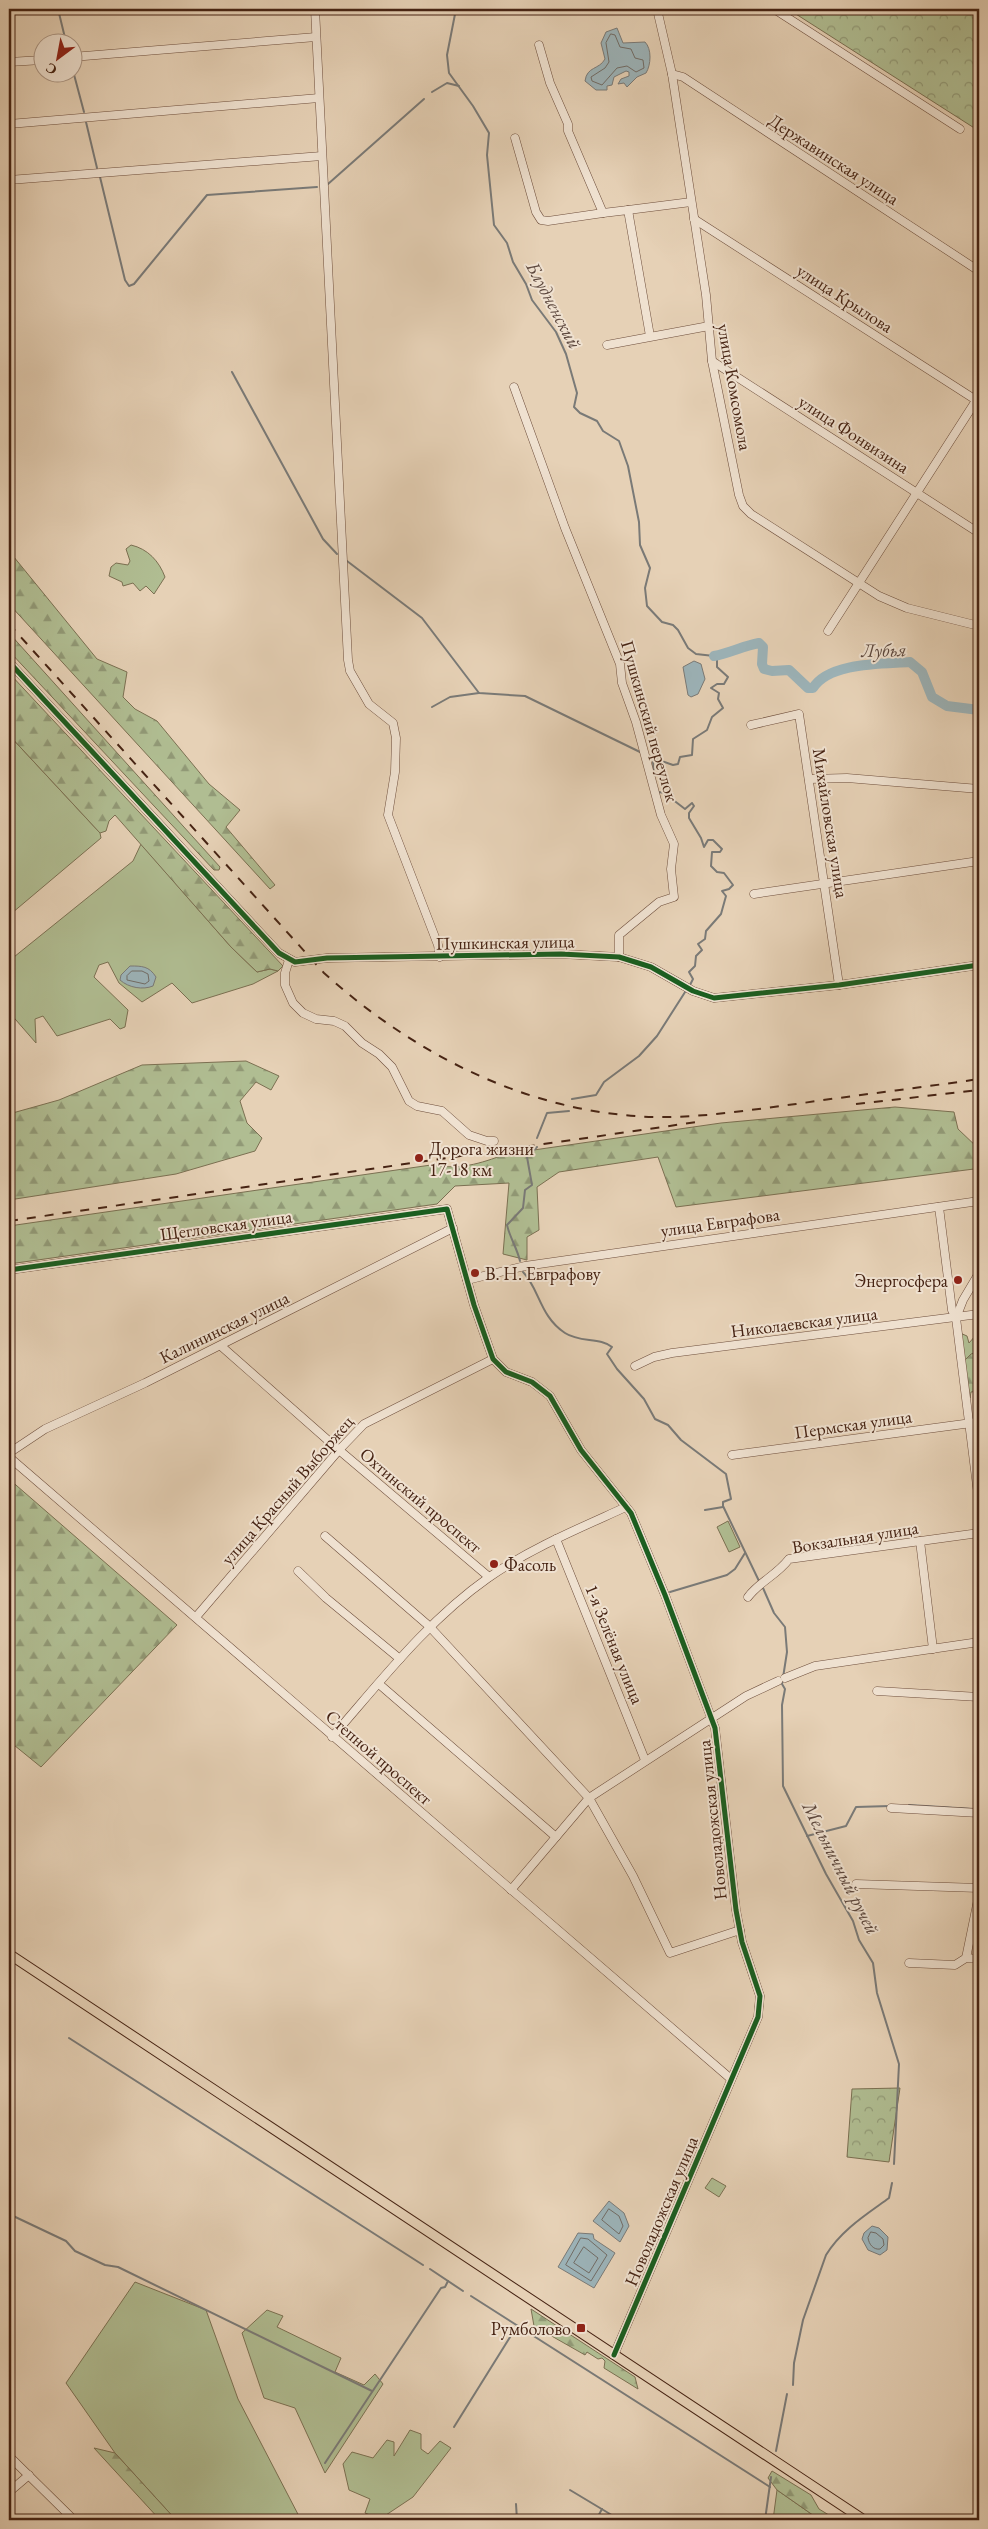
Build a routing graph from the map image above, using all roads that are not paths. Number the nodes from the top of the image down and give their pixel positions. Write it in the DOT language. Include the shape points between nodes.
graph roads {
  1 [pos="315,9"];
  2 [pos="657,9"];
  3 [pos="774,9"];
  4 [pos="316,37"];
  5 [pos="539,45"];
  6 [pos="82,56"];
  7 [pos="32,61"];
  8 [pos="9,62"];
  9 [pos="672,74"];
  10 [pos="319,98"];
  11 [pos="9,124"];
  12 [pos="960,129"];
  13 [pos="515,138"];
  14 [pos="322,156"];
  15 [pos="9,180"];
  16 [pos="691,202"];
  17 [pos="628,210"];
  18 [pos="603,213"];
  19 [pos="694,219"];
  20 [pos="979,271"];
  21 [pos="709,326"];
  22 [pos="650,336"];
  23 [pos="607,345"];
  24 [pos="712,361"];
  25 [pos="514,387"];
  26 [pos="978,399"];
  27 [pos="917,493"];
  28 [pos="979,533"];
  29 [pos="859,584"];
  30 [pos="979,626"];
  31 [pos="828,630"];
  32 [pos="9,662"];
  33 [pos="751,725"];
  34 [pos="809,779"];
  35 [pos="979,789"];
  36 [pos="979,861"];
  37 [pos="825,882"];
  38 [pos="754,894"];
  39 [pos="440,957"];
  40 [pos="619,957"];
  41 [pos="290,960"];
  42 [pos="979,965"];
  43 [pos="839,985"];
  44 [pos="494,1141"];
  45 [pos="979,1201"];
  46 [pos="939,1207"];
  47 [pos="453,1228"];
  48 [pos="9,1270"];
  49 [pos="979,1273"];
  50 [pos="467,1280"];
  51 [pos="979,1314"];
  52 [pos="956,1318"];
  53 [pos="221,1346"];
  54 [pos="493,1358"];
  55 [pos="635,1366"];
  56 [pos="979,1422"];
  57 [pos="968,1423"];
  58 [pos="339,1450"];
  59 [pos="9,1453"];
  60 [pos="732,1455"];
  61 [pos="9,1457"];
  62 [pos="979,1502"];
  63 [pos="626,1507"];
  64 [pos="979,1533"];
  65 [pos="325,1536"];
  66 [pos="556,1539"];
  67 [pos="920,1541"];
  68 [pos="298,1571"];
  69 [pos="489,1577"];
  70 [pos="748,1597"];
  71 [pos="196,1617"];
  72 [pos="429,1626"];
  73 [pos="979,1642"];
  74 [pos="934,1649"];
  75 [pos="400,1660"];
  76 [pos="379,1684"];
  77 [pos="877,1691"];
  78 [pos="979,1697"];
  79 [pos="712,1719"];
  80 [pos="332,1737"];
  81 [pos="645,1760"];
  82 [pos="589,1798"];
  83 [pos="891,1808"];
  84 [pos="979,1813"];
  85 [pos="556,1837"];
  86 [pos="856,1884"];
  87 [pos="979,1888"];
  88 [pos="511,1890"];
  89 [pos="979,1895"];
  90 [pos="740,1930"];
  91 [pos="9,1954"];
  92 [pos="966,1958"];
  93 [pos="979,1960"];
  94 [pos="909,1964"];
  95 [pos="731,2078"];
  96 [pos="614,2355"];
  97 [pos="9,2456"];
  98 [pos="29,2475"];
  99 [pos="9,2492"];
  100 [pos="74,2520"];
  101 [pos="864,2520"];
  1 -- 4 [label="street"];
  2 -- 9 [label="street, улица Комсомола"];
  3 -- 12 [label="street"];
  4 -- 6 [label="street"];
  4 -- 10 [label="street"];
  5 -- 18 [label="street" via="550,84"];
  7 -- 8 [label="street"];
  9 -- 16 [label="street, улица Комсомола"];
  9 -- 20 [label="street, Державинская улица" via="683,77"];
  10 -- 11 [label="street"];
  10 -- 14 [label="street"];
  13 -- 18 [label="street" via="536,212 542,220"];
  14 -- 15 [label="street"];
  14 -- 39 [label="street" via="348,660 350,671 369,704 388,718 395,729 395,772 388,815"];
  16 -- 17 [label="street"];
  16 -- 19 [label="street, улица Комсомола"];
  17 -- 18 [label="street"];
  17 -- 22 [label="street"];
  19 -- 21 [label="street, улица Комсомола"];
  19 -- 26 [label="street, улица Крылова"];
  21 -- 22 [label="street"];
  21 -- 24 [label="street, улица Комсомола"];
  22 -- 23 [label="street"];
  24 -- 27 [label="street, улица Фонвизина"];
  24 -- 29 [label="street, улица Комсомола" via="743,506 750,514"];
  25 -- 40 [label="street, Пушкинский переулок" via="620,664 622,682 662,815 674,844 671,869 674,897 659,902 619,935"];
  26 -- 27 [label="street"];
  27 -- 28 [label="street, улица Фонвизина"];
  27 -- 29 [label="street"];
  29 -- 30 [label="street, улица Комсомола" via="908,608"];
  29 -- 31 [label="street"];
  32 -- 41 [label="street" via="279,953"];
  33 -- 34 [label="street, Михайловская улица" via="799,714"];
  34 -- 35 [label="street" via="848,778"];
  34 -- 37 [label="street, Михайловская улица"];
  36 -- 37 [label="street"];
  37 -- 38 [label="street"];
  37 -- 43 [label="street, Михайловская улица"];
  39 -- 40 [label="street, Пушкинская улица" via="561,954"];
  39 -- 41 [label="street, Пушкинская улица"];
  40 -- 43 [label="street, Пушкинская улица" via="651,967 693,991 714,998"];
  41 -- 44 [label="street" via="284,985 293,1003 303,1013 345,1026 379,1054 392,1067 408,1101 442,1111 469,1135"];
  42 -- 43 [label="street, Пушкинская улица"];
  45 -- 46 [label="street, улица Евграфова"];
  46 -- 50 [label="street, улица Евграфова" via="522,1266"];
  46 -- 52 [label="street" via="952,1310"];
  47 -- 48 [label="street, Щегловская улица" via="447,1209"];
  47 -- 50 [label="street"];
  47 -- 53 [label="street, Калининская улица"];
  49 -- 52 [label="street"];
  50 -- 54 [label="street"];
  51 -- 52 [label="street, Николаевская улица"];
  52 -- 55 [label="street, Николаевская улица" via="672,1353"];
  52 -- 57 [label="street"];
  53 -- 58 [label="street, Охтинский проспект"];
  53 -- 59 [label="street, Калининская улица" via="44,1429"];
  54 -- 58 [label="street, улица Красный Выборжец" via="364,1424"];
  54 -- 63 [label="street, Новоладожская улица" via="506,1372 532,1382 550,1396 581,1450"];
  56 -- 57 [label="street, Пермская улица"];
  57 -- 60 [label="street, Пермская улица"];
  57 -- 62 [label="street"];
  58 -- 69 [label="street, Охтинский проспект"];
  58 -- 71 [label="street, улица Красный Выборжец"];
  61 -- 71 [label="street, Степной проспект"];
  63 -- 66 [label="street"];
  63 -- 79 [label="street, Новоладожская улица" via="652,1563"];
  64 -- 67 [label="street, Вокзальная улица"];
  65 -- 72 [label="street"];
  66 -- 69 [label="street"];
  66 -- 81 [label="street, 1-я Зелёная улица"];
  67 -- 70 [label="street, Вокзальная улица" via="788,1559"];
  67 -- 74 [label="street"];
  68 -- 75 [label="street"];
  69 -- 72 [label="street"];
  71 -- 80 [label="street, Степной проспект"];
  72 -- 75 [label="street"];
  72 -- 82 [label="street"];
  73 -- 74 [label="street"];
  74 -- 79 [label="street" via="809,1667 746,1696"];
  75 -- 76 [label="street"];
  76 -- 80 [label="street"];
  76 -- 85 [label="street"];
  77 -- 78 [label="street"];
  79 -- 81 [label="street"];
  79 -- 90 [label="street, Новоладожская улица" via="719,1746"];
  80 -- 88 [label="street, Степной проспект"];
  81 -- 82 [label="street"];
  82 -- 85 [label="street"];
  82 -- 90 [label="street" via="633,1876 670,1953"];
  83 -- 84 [label="street"];
  85 -- 88 [label="street"];
  86 -- 87 [label="street"];
  88 -- 95 [label="street, Степной проспект"];
  89 -- 92 [label="street"];
  90 -- 95 [label="street, Новоладожская улица" via="761,2003"];
  91 -- 96 [label="main road"];
  92 -- 93 [label="street"];
  92 -- 94 [label="street" via="955,1965"];
  95 -- 96 [label="street, Новоладожская улица"];
  96 -- 101 [label="main road"];
  97 -- 98 [label="street"];
  98 -- 99 [label="street"];
  98 -- 100 [label="street"];
}
